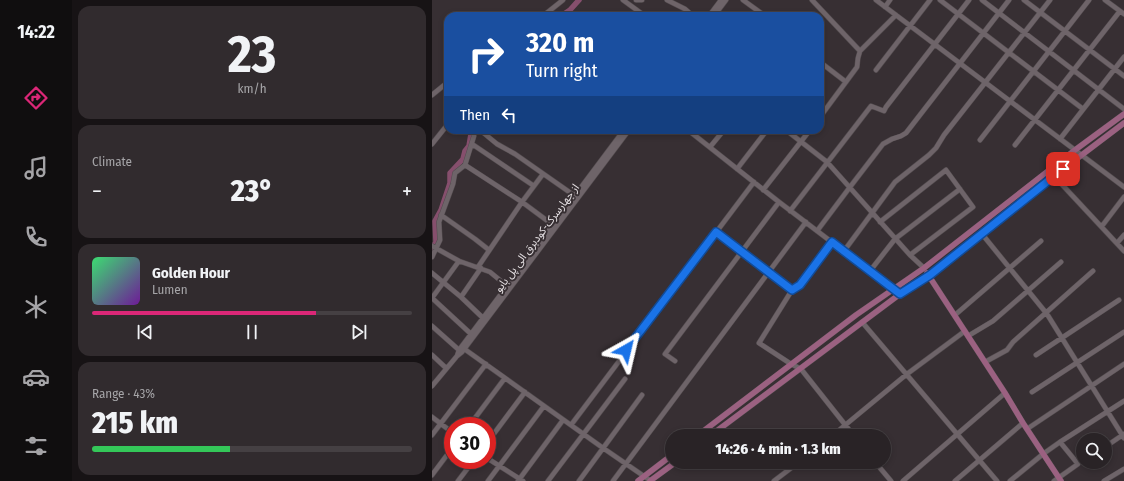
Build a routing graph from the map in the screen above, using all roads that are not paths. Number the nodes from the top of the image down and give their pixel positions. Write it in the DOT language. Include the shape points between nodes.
graph roads {
  1 [pos="563,0"];
  2 [pos="625,0"];
  3 [pos="636,0"];
  4 [pos="642,0"];
  5 [pos="667,0"];
  6 [pos="721,0"];
  7 [pos="726,0"];
  8 [pos="743,0"];
  9 [pos="812,0"];
  10 [pos="876,0"];
  11 [pos="890,0"];
  12 [pos="930,0"];
  13 [pos="940,0"];
  14 [pos="969,0"];
  15 [pos="982,0"];
  16 [pos="1009,0"];
  17 [pos="1024,0"];
  18 [pos="1050,0"];
  19 [pos="1089,0"];
  20 [pos="1105,0"];
  21 [pos="885,7"];
  22 [pos="548,12"];
  23 [pos="640,12"];
  24 [pos="689,12"];
  25 [pos="713,12"];
  26 [pos="717,12"];
  27 [pos="760,12"];
  28 [pos="824,12"];
  29 [pos="824,12"];
  30 [pos="1040,12"];
  31 [pos="1122,12"];
  32 [pos="999,13"];
  33 [pos="958,14"];
  34 [pos="896,15"];
  35 [pos="910,26"];
  36 [pos="1065,30"];
  37 [pos="1024,32"];
  38 [pos="984,34"];
  39 [pos="935,44"];
  40 [pos="1090,50"];
  41 [pos="860,51"];
  42 [pos="1049,51"];
  43 [pos="1008,52"];
  44 [pos="1124,58"];
  45 [pos="960,64"];
  46 [pos="824,65"];
  47 [pos="1115,69"];
  48 [pos="876,70"];
  49 [pos="1074,70"];
  50 [pos="1034,72"];
  51 [pos="1124,76"];
  52 [pos="846,82"];
  53 [pos="985,82"];
  54 [pos="444,85"];
  55 [pos="1058,90"];
  56 [pos="1099,90"];
  57 [pos="432,95"];
  58 [pos="1010,102"];
  59 [pos="1084,109"];
  60 [pos="1124,109"];
  61 [pos="824,112"];
  62 [pos="1124,114"];
  63 [pos="1034,120"];
  64 [pos="1124,123"];
  65 [pos="444,129"];
  66 [pos="473,134"];
  67 [pos="485,134"];
  68 [pos="621,134"];
  69 [pos="626,134"];
  70 [pos="693,134"];
  71 [pos="721,134"];
  72 [pos="764,134"];
  73 [pos="791,134"];
  74 [pos="807,134"];
  75 [pos="1060,139"];
  76 [pos="980,140"];
  77 [pos="801,142"];
  78 [pos="432,144"];
  79 [pos="472,144"];
  80 [pos="1015,145"];
  81 [pos="710,147"];
  82 [pos="1075,150"];
  83 [pos="1081,155"];
  84 [pos="827,162"];
  85 [pos="465,165"];
  86 [pos="737,169"];
  87 [pos="543,174"];
  88 [pos="1054,176"];
  89 [pos="754,182"];
  90 [pos="534,186"];
  91 [pos="850,187"];
  92 [pos="1124,187"];
  93 [pos="960,189"];
  94 [pos="764,190"];
  95 [pos="575,196"];
  96 [pos="1124,197"];
  97 [pos="522,202"];
  98 [pos="779,202"];
  99 [pos="790,211"];
  100 [pos="872,213"];
  101 [pos="441,215"];
  102 [pos="806,222"];
  103 [pos="880,222"];
  104 [pos="553,225"];
  105 [pos="1102,226"];
  106 [pos="817,231"];
  107 [pos="716,232"];
  108 [pos="982,234"];
  109 [pos="1124,235"];
  110 [pos="895,239"];
  111 [pos="1041,241"];
  112 [pos="832,242"];
  113 [pos="1117,243"];
  114 [pos="434,248"];
  115 [pos="489,250"];
  116 [pos="844,251"];
  117 [pos="1124,251"];
  118 [pos="742,252"];
  119 [pos="910,256"];
  120 [pos="432,257"];
  121 [pos="459,261"];
  122 [pos="1061,262"];
  123 [pos="480,268"];
  124 [pos="924,268"];
  125 [pos="1010,269"];
  126 [pos="870,271"];
  127 [pos="1093,271"];
  128 [pos="768,272"];
  129 [pos="432,273"];
  130 [pos="930,275"];
  131 [pos="444,282"];
  132 [pos="507,286"];
  133 [pos="894,289"];
  134 [pos="792,290"];
  135 [pos="1028,291"];
  136 [pos="900,294"];
  137 [pos="461,297"];
  138 [pos="432,298"];
  139 [pos="1119,300"];
  140 [pos="1046,314"];
  141 [pos="955,315"];
  142 [pos="483,318"];
  143 [pos="862,322"];
  144 [pos="432,326"];
  145 [pos="1124,332"];
  146 [pos="471,334"];
  147 [pos="966,334"];
  148 [pos="1062,338"];
  149 [pos="460,350"];
  150 [pos="432,355"];
  151 [pos="1036,355"];
  152 [pos="676,361"];
  153 [pos="985,362"];
  154 [pos="1077,362"];
  155 [pos="486,364"];
  156 [pos="791,364"];
  157 [pos="1124,364"];
  158 [pos="446,368"];
  159 [pos="801,369"];
  160 [pos="906,374"];
  161 [pos="505,378"];
  162 [pos="625,380"];
  163 [pos="432,386"];
  164 [pos="1092,386"];
  165 [pos="525,392"];
  166 [pos="1032,392"];
  167 [pos="1005,393"];
  168 [pos="642,395"];
  169 [pos="1124,401"];
  170 [pos="544,406"];
  171 [pos="1107,412"];
  172 [pos="432,417"];
  173 [pos="476,417"];
  174 [pos="564,420"];
  175 [pos="1023,423"];
  176 [pos="441,424"];
  177 [pos="571,425"];
  178 [pos="444,426"];
  179 [pos="846,426"];
  180 [pos="706,429"];
  181 [pos="720,429"];
  182 [pos="842,429"];
  183 [pos="848,429"];
  184 [pos="1027,429"];
  185 [pos="496,431"];
  186 [pos="584,434"];
  187 [pos="958,434"];
  188 [pos="432,435"];
  189 [pos="1123,436"];
  190 [pos="1060,442"];
  191 [pos="1112,442"];
  192 [pos="603,448"];
  193 [pos="1043,454"];
  194 [pos="1076,457"];
  195 [pos="444,459"];
  196 [pos="665,460"];
  197 [pos="979,460"];
  198 [pos="496,464"];
  199 [pos="626,464"];
  200 [pos="499,466"];
  201 [pos="1076,466"];
  202 [pos="467,469"];
  203 [pos="667,469"];
  204 [pos="790,469"];
  205 [pos="881,469"];
  206 [pos="1124,469"];
  207 [pos="432,475"];
  208 [pos="644,477"];
  209 [pos="520,480"];
  210 [pos="1058,480"];
  211 [pos="458,481"];
  212 [pos="488,481"];
  213 [pos="548,481"];
  214 [pos="578,481"];
  215 [pos="613,481"];
  216 [pos="638,481"];
  217 [pos="651,481"];
  218 [pos="774,481"];
  219 [pos="891,481"];
  220 [pos="903,481"];
  221 [pos="955,481"];
  222 [pos="997,481"];
  223 [pos="1010,481"];
  224 [pos="1104,481"];
  1 -- 22 [label="street"];
  2 -- 23 [label="street"];
  3 -- 4 [label="street"];
  5 -- 24 [label="street"];
  6 -- 25 [label="street"];
  7 -- 26 [label="street"];
  8 -- 27 [label="street"];
  9 -- 29 [label="street"];
  10 -- 21 [label="street"];
  11 -- 21 [label="street"];
  12 -- 35 [label="street"];
  13 -- 33 [label="street"];
  14 -- 33 [label="street"];
  15 -- 32 [label="street"];
  16 -- 32 [label="street"];
  17 -- 30 [label="street"];
  18 -- 30 [label="street"];
  19 -- 36 [label="street"];
  20 -- 31 [label="street"];
  21 -- 34 [label="street"];
  28 -- 41 [label="street"];
  30 -- 36 [label="street"];
  30 -- 37 [label="street"];
  31 -- 40 [label="street"];
  32 -- 37 [label="street"];
  32 -- 38 [label="street"];
  33 -- 38 [label="street"];
  33 -- 39 [label="street"];
  34 -- 35 [label="street"];
  34 -- 41 [label="street"];
  35 -- 39 [label="street"];
  35 -- 48 [label="street"];
  36 -- 40 [label="street"];
  36 -- 42 [label="street"];
  37 -- 42 [label="street"];
  37 -- 43 [label="street"];
  38 -- 43 [label="street"];
  38 -- 45 [label="street"];
  39 -- 45 [label="street"];
  39 -- 84 [label="street" via="884,111 871,106"];
  40 -- 47 [label="street"];
  40 -- 49 [label="street"];
  41 -- 52 [label="street" via="857,67"];
  42 -- 49 [label="street"];
  42 -- 50 [label="street"];
  43 -- 50 [label="street"];
  43 -- 53 [label="street"];
  44 -- 47 [label="street"];
  45 -- 53 [label="street"];
  45 -- 91 [label="street" via="906,133 883,144"];
  46 -- 52 [label="street"];
  47 -- 51 [label="street"];
  47 -- 56 [label="street"];
  49 -- 55 [label="street"];
  49 -- 56 [label="street"];
  50 -- 55 [label="street"];
  50 -- 58 [label="street"];
  52 -- 61 [label="street"];
  53 -- 58 [label="street"];
  53 -- 100 [label="street" via="936,148 895,182"];
  54 -- 57 [label="street"];
  55 -- 59 [label="street"];
  55 -- 63 [label="street"];
  56 -- 59 [label="street"];
  56 -- 60 [label="street"];
  58 -- 63 [label="street"];
  58 -- 76 [label="street"];
  59 -- 75 [label="street"];
  62 -- 82 [label="main road"];
  63 -- 75 [label="street"];
  63 -- 80 [label="street"];
  64 -- 83 [label="main road"];
  65 -- 78 [label="street"];
  66 -- 79 [label="street"];
  67 -- 87 [label="street"];
  68 -- 95 [label="street, از جهارسرک-کودبرق الی پل بایو"];
  69 -- 149 [label="street, از جهارسرک-کودبرق الی پل بایو"];
  70 -- 81 [label="street"];
  71 -- 81 [label="street"];
  72 -- 86 [label="street"];
  73 -- 77 [label="street"];
  74 -- 77 [label="street"];
  75 -- 82 [label="street"];
  77 -- 84 [label="street"];
  77 -- 94 [label="street"];
  79 -- 85 [label="street"];
  79 -- 90 [label="street"];
  81 -- 86 [label="street"];
  82 -- 83 [label="street"];
  82 -- 124 [label="main road"];
  83 -- 88 [label="main road"];
  83 -- 92 [label="street"];
  84 -- 91 [label="street"];
  84 -- 99 [label="street"];
  85 -- 97 [label="street"];
  85 -- 101 [label="street" via="455,173"];
  86 -- 89 [label="street"];
  87 -- 90 [label="street"];
  87 -- 95 [label="street"];
  88 -- 105 [label="street"];
  88 -- 108 [label="main road"];
  89 -- 94 [label="street"];
  89 -- 107 [label="street"];
  90 -- 97 [label="street"];
  91 -- 100 [label="street"];
  91 -- 106 [label="street"];
  93 -- 103 [label="street" via="946,170"];
  93 -- 110 [label="street"];
  93 -- 119 [label="street" via="974,207"];
  94 -- 98 [label="street"];
  95 -- 104 [label="street, از جهارسرک-کودبرق الی پل بایو"];
  96 -- 105 [label="street"];
  97 -- 104 [label="street"];
  97 -- 115 [label="street"];
  98 -- 99 [label="street"];
  98 -- 118 [label="street"];
  99 -- 102 [label="street"];
  100 -- 103 [label="street"];
  100 -- 116 [label="street"];
  101 -- 114 [label="street" via="440,240"];
  101 -- 115 [label="street"];
  102 -- 106 [label="street"];
  102 -- 128 [label="street"];
  103 -- 110 [label="street"];
  104 -- 132 [label="street, از جهارسرک-کودبرق الی پل بایو"];
  105 -- 113 [label="street"];
  106 -- 112 [label="street"];
  107 -- 118 [label="street"];
  107 -- 177 [label="street"];
  108 -- 125 [label="street"];
  108 -- 130 [label="main road"];
  109 -- 113 [label="street"];
  110 -- 119 [label="street"];
  110 -- 126 [label="street"];
  111 -- 125 [label="street"];
  112 -- 116 [label="street"];
  112 -- 134 [label="street" via="800,285"];
  113 -- 117 [label="street"];
  114 -- 120 [label="street"];
  114 -- 121 [label="street"];
  115 -- 123 [label="street"];
  116 -- 126 [label="street"];
  118 -- 128 [label="street"];
  118 -- 152 [label="street" via="665,354"];
  119 -- 124 [label="street"];
  121 -- 123 [label="street"];
  121 -- 131 [label="street"];
  122 -- 135 [label="street"];
  123 -- 132 [label="street" via="490,272"];
  123 -- 137 [label="street"];
  124 -- 130 [label="main road"];
  124 -- 133 [label="main road"];
  125 -- 135 [label="street"];
  125 -- 141 [label="street"];
  126 -- 133 [label="street"];
  127 -- 140 [label="street"];
  128 -- 134 [label="street"];
  128 -- 199 [label="street"];
  129 -- 131 [label="street"];
  130 -- 136 [label="main road"];
  130 -- 141 [label="main road"];
  131 -- 137 [label="street"];
  131 -- 138 [label="street"];
  132 -- 142 [label="street, از جهارسرک-کودبرق الی پل بایو"];
  133 -- 136 [label="street"];
  133 -- 156 [label="main road"];
  134 -- 156 [label="street" via="759,343"];
  135 -- 140 [label="street"];
  135 -- 147 [label="street" via="992,321"];
  136 -- 143 [label="main road"];
  137 -- 142 [label="street"];
  138 -- 146 [label="street"];
  139 -- 148 [label="street"];
  140 -- 148 [label="street"];
  140 -- 153 [label="street" via="1007,350"];
  141 -- 147 [label="main road"];
  142 -- 146 [label="street, از جهارسرک-کودبرق الی پل بایو"];
  143 -- 159 [label="main road"];
  143 -- 160 [label="street"];
  144 -- 149 [label="street"];
  145 -- 154 [label="street"];
  146 -- 149 [label="street, از جهارسرک-کودبرق الی پل بایو"];
  147 -- 153 [label="main road"];
  147 -- 160 [label="street"];
  148 -- 151 [label="street"];
  148 -- 154 [label="street"];
  149 -- 155 [label="street"];
  149 -- 158 [label="street, از جهارسرک-کودبرق الی پل بایو"];
  150 -- 158 [label="street"];
  153 -- 167 [label="main road"];
  154 -- 164 [label="street"];
  154 -- 166 [label="street"];
  155 -- 161 [label="street"];
  155 -- 176 [label="street"];
  156 -- 159 [label="street"];
  156 -- 180 [label="main road"];
  157 -- 164 [label="street"];
  158 -- 163 [label="street, از جهارسرک-کودبرق الی پل بایو"];
  159 -- 179 [label="street"];
  159 -- 181 [label="main road"];
  160 -- 179 [label="street"];
  160 -- 187 [label="street"];
  161 -- 165 [label="street"];
  161 -- 173 [label="street"];
  162 -- 186 [label="street"];
  164 -- 171 [label="street"];
  164 -- 184 [label="street"];
  165 -- 170 [label="street"];
  165 -- 185 [label="street"];
  167 -- 175 [label="main road"];
  167 -- 187 [label="street"];
  168 -- 192 [label="street"];
  169 -- 171 [label="street"];
  170 -- 174 [label="street"];
  170 -- 200 [label="street"];
  171 -- 189 [label="street"];
  171 -- 190 [label="street"];
  172 -- 176 [label="street"];
  174 -- 177 [label="street"];
  174 -- 209 [label="street"];
  175 -- 184 [label="main road"];
  175 -- 197 [label="street"];
  176 -- 178 [label="street"];
  176 -- 188 [label="street"];
  177 -- 186 [label="street"];
  179 -- 182 [label="street"];
  179 -- 183 [label="street"];
  184 -- 193 [label="main road"];
  186 -- 192 [label="street"];
  186 -- 213 [label="street"];
  187 -- 197 [label="street"];
  187 -- 220 [label="street"];
  189 -- 191 [label="street"];
  190 -- 193 [label="street"];
  190 -- 194 [label="street"];
  192 -- 199 [label="street"];
  192 -- 214 [label="street"];
  193 -- 210 [label="main road"];
  193 -- 223 [label="street"];
  195 -- 207 [label="street"];
  196 -- 208 [label="main road"];
  197 -- 221 [label="street"];
  197 -- 222 [label="street"];
  198 -- 200 [label="street"];
  199 -- 208 [label="street"];
  199 -- 215 [label="street"];
  200 -- 209 [label="street"];
  200 -- 212 [label="street"];
  201 -- 210 [label="street"];
  202 -- 211 [label="street"];
  203 -- 217 [label="main road"];
  204 -- 218 [label="street"];
  205 -- 219 [label="street"];
  206 -- 224 [label="street"];
  208 -- 216 [label="main road"];
  208 -- 217 [label="street"];
}
